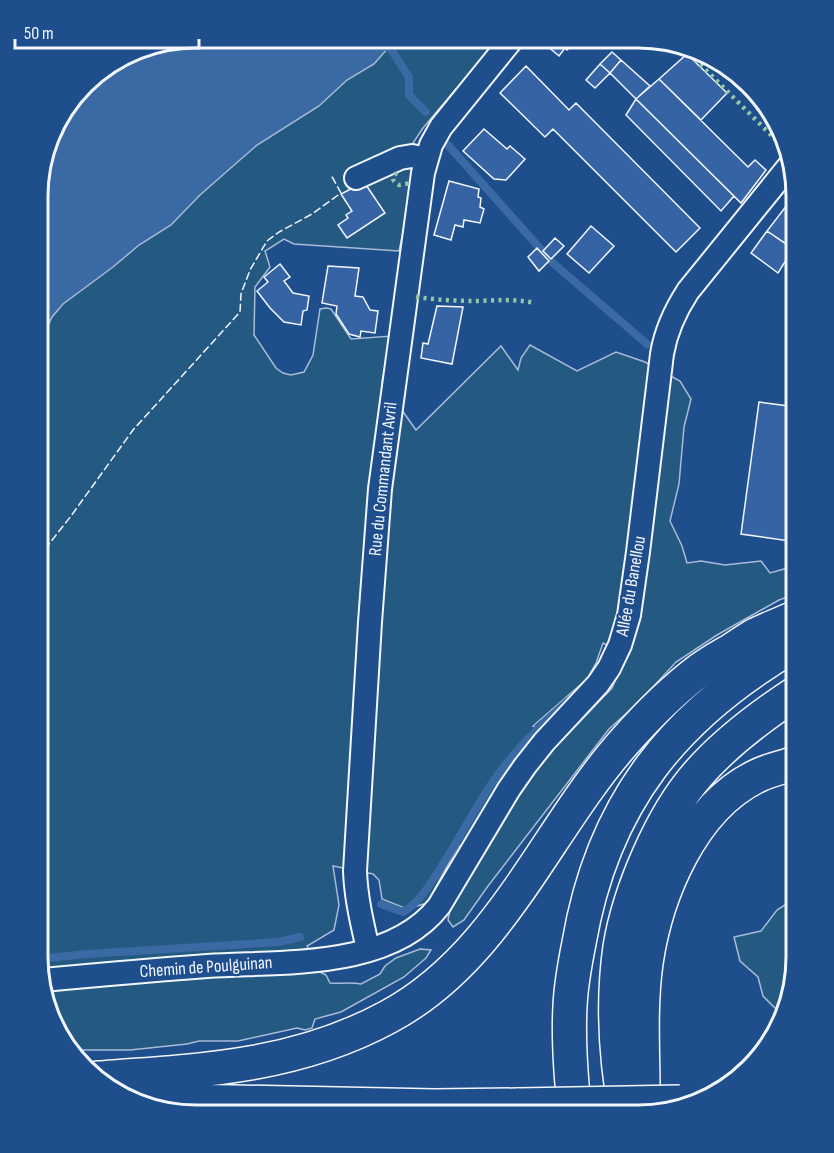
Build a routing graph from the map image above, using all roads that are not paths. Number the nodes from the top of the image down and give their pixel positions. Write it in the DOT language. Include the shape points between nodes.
graph roads {
  1 [pos="505,48"];
  2 [pos="426,159"];
  3 [pos="784,172"];
  4 [pos="357,177"];
  5 [pos="786,622"];
  6 [pos="786,650"];
  7 [pos="786,699"];
  8 [pos="786,766"];
  9 [pos="368,949"];
  10 [pos="50,979"];
  11 [pos="110,1077"];
  12 [pos="160,1101"];
  13 [pos="666,1102"];
  14 [pos="335,1105"];
  15 [pos="519,1105"];
  16 [pos="574,1105"];
  17 [pos="625,1105"];
  18 [pos="643,1105"];
  1 -- 2 [label="street, Rue du Commandant Avril" via="441,127"];
  2 -- 4 [label="street" via="400,158"];
  2 -- 9 [label="street, Rue du Commandant Avril" via="374,552 355,871"];
  3 -- 9 [label="street, Allée du Banellou" via="688,291 669,328 662,354 629,615 609,668 525,766 431,916 404,936"];
  5 -- 11 [label="main road" via="754,636 668,696 624,742 484,936 441,980 407,1006 358,1032 276,1059 203,1071"];
  6 -- 16 [label="main road" via="733,686 674,738 640,781 610,835 587,902 574,966 569,1052"];
  7 -- 17 [label="main road" via="738,735 698,774 672,809 650,851 620,946 617,1026"];
  8 -- 18 [label="main road" via="757,776 721,801 688,841 675,865 646,963"];
  9 -- 10 [label="street, Chemin de Poulguinan" via="322,959"];
  12 -- 14 [label="main road, bridge"];
  13 -- 15 [label="main road, bridge"];
}
